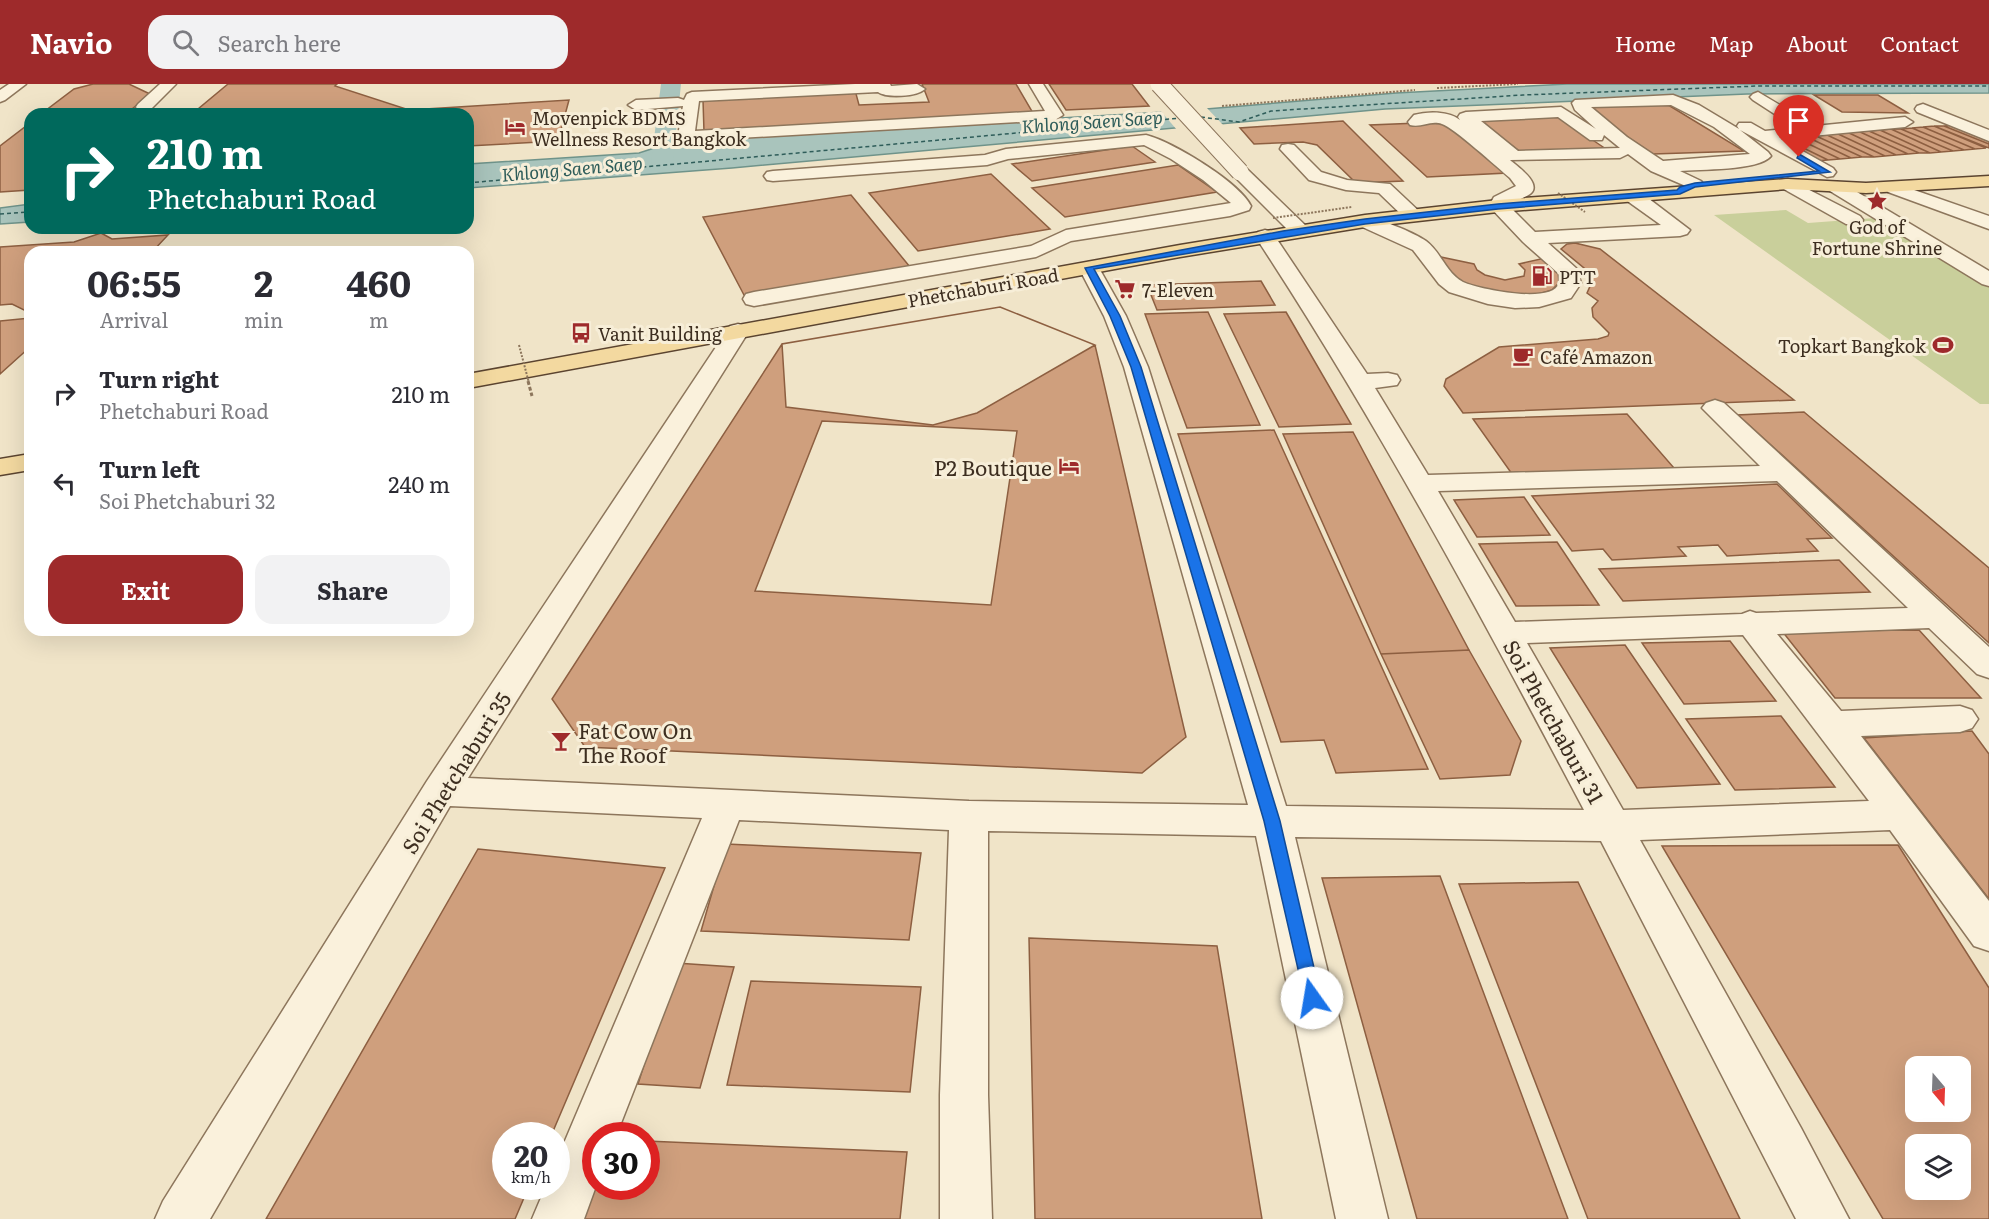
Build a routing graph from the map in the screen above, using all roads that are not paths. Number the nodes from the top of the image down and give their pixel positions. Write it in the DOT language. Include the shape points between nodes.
graph roads {
  1 [pos="19,84"];
  2 [pos="169,84"];
  3 [pos="700,84"];
  4 [pos="1036,84"];
  5 [pos="1159,84"];
  6 [pos="1673,84"];
  7 [pos="679,85"];
  8 [pos="884,85"];
  9 [pos="917,89"];
  10 [pos="0,97"];
  11 [pos="1758,97"];
  12 [pos="636,105"];
  13 [pos="144,107"];
  14 [pos="1923,109"];
  15 [pos="1416,122"];
  16 [pos="1905,122"];
  17 [pos="1812,131"];
  18 [pos="1762,136"];
  19 [pos="1989,136"];
  20 [pos="1288,149"];
  21 [pos="1620,153"];
  22 [pos="1657,167"];
  23 [pos="1850,170"];
  24 [pos="773,176"];
  25 [pos="1832,179"];
  26 [pos="1989,181"];
  27 [pos="1788,184"];
  28 [pos="1894,188"];
  29 [pos="1682,190"];
  30 [pos="1633,196"];
  31 [pos="1498,206"];
  32 [pos="1359,214"];
  33 [pos="1413,215"];
  34 [pos="1853,220"];
  35 [pos="1148,223"];
  36 [pos="1989,223"];
  37 [pos="1269,227"];
  38 [pos="1300,231"];
  39 [pos="1530,238"];
  40 [pos="1180,251"];
  41 [pos="1089,268"];
  42 [pos="1989,280"];
  43 [pos="746,315"];
  44 [pos="474,380"];
  45 [pos="1715,408"];
  46 [pos="24,463"];
  47 [pos="0,467"];
  48 [pos="1786,473"];
  49 [pos="1421,483"];
  50 [pos="1939,617"];
  51 [pos="1750,622"];
  52 [pos="1505,633"];
  53 [pos="1989,666"];
  54 [pos="1960,719"];
  55 [pos="1832,724"];
  56 [pos="440,791"];
  57 [pos="726,805"];
  58 [pos="969,816"];
  59 [pos="1899,816"];
  60 [pos="1272,821"];
  61 [pos="1614,826"];
  62 [pos="1989,933"];
  63 [pos="181,1219"];
  64 [pos="558,1219"];
  65 [pos="966,1219"];
  66 [pos="1362,1219"];
  67 [pos="1823,1219"];
  1 -- 10 [label="street"];
  2 -- 13 [label="street"];
  3 -- 7 [label="street"];
  4 -- 8 [label="street" via="1055,115 686,136 692,97"];
  5 -- 38 [label="street, bridge"];
  6 -- 18 [label="street"];
  7 -- 12 [label="street" via="677,110"];
  8 -- 9 [label="street" via="885,91"];
  11 -- 17 [label="street"];
  14 -- 19 [label="street"];
  15 -- 31 [label="street" via="1431,117 1450,120 1516,174 1525,189"];
  16 -- 17 [label="street"];
  17 -- 18 [label="street"];
  18 -- 25 [label="street"];
  20 -- 33 [label="street" via="1315,176 1346,186 1384,188"];
  21 -- 21 [label="street" via="1561,112 1466,117 1514,156"];
  21 -- 29 [label="street"];
  22 -- 22 [label="street" via="1745,161 1762,156 1683,102 1580,104 1623,144"];
  22 -- 29 [label="street"];
  23 -- 25 [label="main road, Phetchaburi Road"];
  24 -- 35 [label="street" via="987,160 1006,153 1146,140 1209,176 1242,206"];
  25 -- 27 [label="main road, Phetchaburi Road"];
  25 -- 28 [label="main road, Phetchaburi Road"];
  25 -- 29 [label="main road, Phetchaburi Road"];
  25 -- 42 [label="street"];
  26 -- 28 [label="main road, Phetchaburi Road"];
  27 -- 29 [label="main road, Phetchaburi Road"];
  27 -- 34 [label="street"];
  28 -- 36 [label="street"];
  29 -- 30 [label="main road, Phetchaburi Road"];
  30 -- 31 [label="main road, Phetchaburi Road"];
  30 -- 39 [label="street" via="1680,230"];
  31 -- 33 [label="main road, Phetchaburi Road"];
  31 -- 39 [label="street"];
  32 -- 33 [label="main road, Phetchaburi Road"];
  32 -- 38 [label="main road, Phetchaburi Road"];
  32 -- 39 [label="street" via="1420,246 1446,280 1457,287 1496,299 1539,300 1563,293 1570,283 1569,272"];
  35 -- 40 [label="street"];
  35 -- 43 [label="street" via="1066,236 1036,251"];
  37 -- 38 [label="main road, Phetchaburi Road"];
  37 -- 40 [label="main road, Phetchaburi Road"];
  37 -- 49 [label="street, Soi Phetchaburi 31" via="1298,283 1373,381"];
  40 -- 41 [label="main road, Phetchaburi Road"];
  41 -- 43 [label="main road, Phetchaburi Road"];
  41 -- 60 [label="street" via="1136,367"];
  43 -- 44 [label="main road, Phetchaburi Road"];
  43 -- 56 [label="street, Soi Phetchaburi 35"];
  45 -- 48 [label="street"];
  46 -- 47 [label="main road"];
  48 -- 49 [label="street"];
  48 -- 50 [label="street"];
  49 -- 52 [label="street, Soi Phetchaburi 31"];
  50 -- 51 [label="street"];
  50 -- 53 [label="street"];
  51 -- 52 [label="street"];
  51 -- 55 [label="street"];
  52 -- 61 [label="street, Soi Phetchaburi 31"];
  54 -- 55 [label="street"];
  55 -- 59 [label="street"];
  56 -- 57 [label="street"];
  56 -- 63 [label="street, Soi Phetchaburi 35"];
  57 -- 58 [label="street"];
  57 -- 64 [label="street"];
  58 -- 60 [label="street"];
  58 -- 65 [label="street"];
  59 -- 61 [label="street"];
  59 -- 62 [label="street"];
  60 -- 61 [label="street"];
  60 -- 66 [label="street"];
  61 -- 67 [label="street, Soi Phetchaburi 31"];
}
